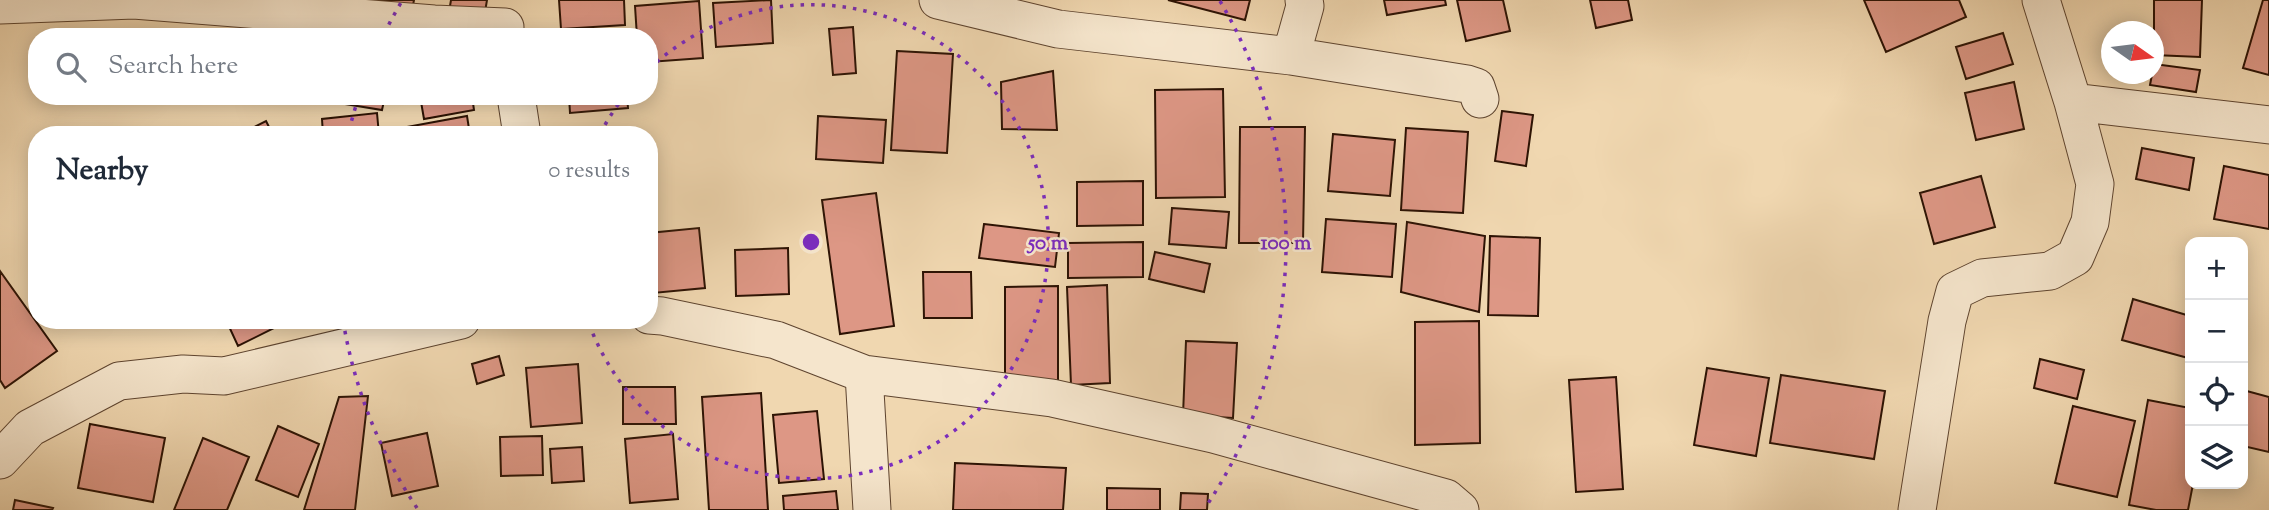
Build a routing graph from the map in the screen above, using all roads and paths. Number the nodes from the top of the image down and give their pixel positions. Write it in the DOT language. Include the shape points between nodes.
graph roads {
  1 [pos="938,0"];
  2 [pos="1304,0"];
  3 [pos="2041,0"];
  4 [pos="0,5"];
  5 [pos="507,21"];
  6 [pos="1291,56"];
  7 [pos="1480,99"];
  8 [pos="2073,102"];
  9 [pos="517,105"];
  10 [pos="2269,125"];
  11 [pos="521,126"];
  12 [pos="658,316"];
  13 [pos="423,329"];
  14 [pos="863,373"];
  15 [pos="0,460"];
  16 [pos="872,510"];
  17 [pos="1460,510"];
  18 [pos="1917,510"];
  1 -- 6 [label="street" via="1058,29"];
  2 -- 6 [label="street"];
  3 -- 8 [label="street"];
  4 -- 5 [label="street" via="134,1 434,24"];
  6 -- 7 [label="street" via="1467,84 1476,88"];
  8 -- 10 [label="street"];
  8 -- 18 [label="street" via="2095,184 2090,222 2075,257 2050,271 1982,278 1955,291"];
  9 -- 11 [label="street"];
  12 -- 14 [label="street" via="776,340"];
  13 -- 15 [label="street" via="224,376 183,374 119,381 30,428"];
  14 -- 16 [label="street"];
  14 -- 17 [label="street" via="1052,398 1186,428 1446,498"];
}
